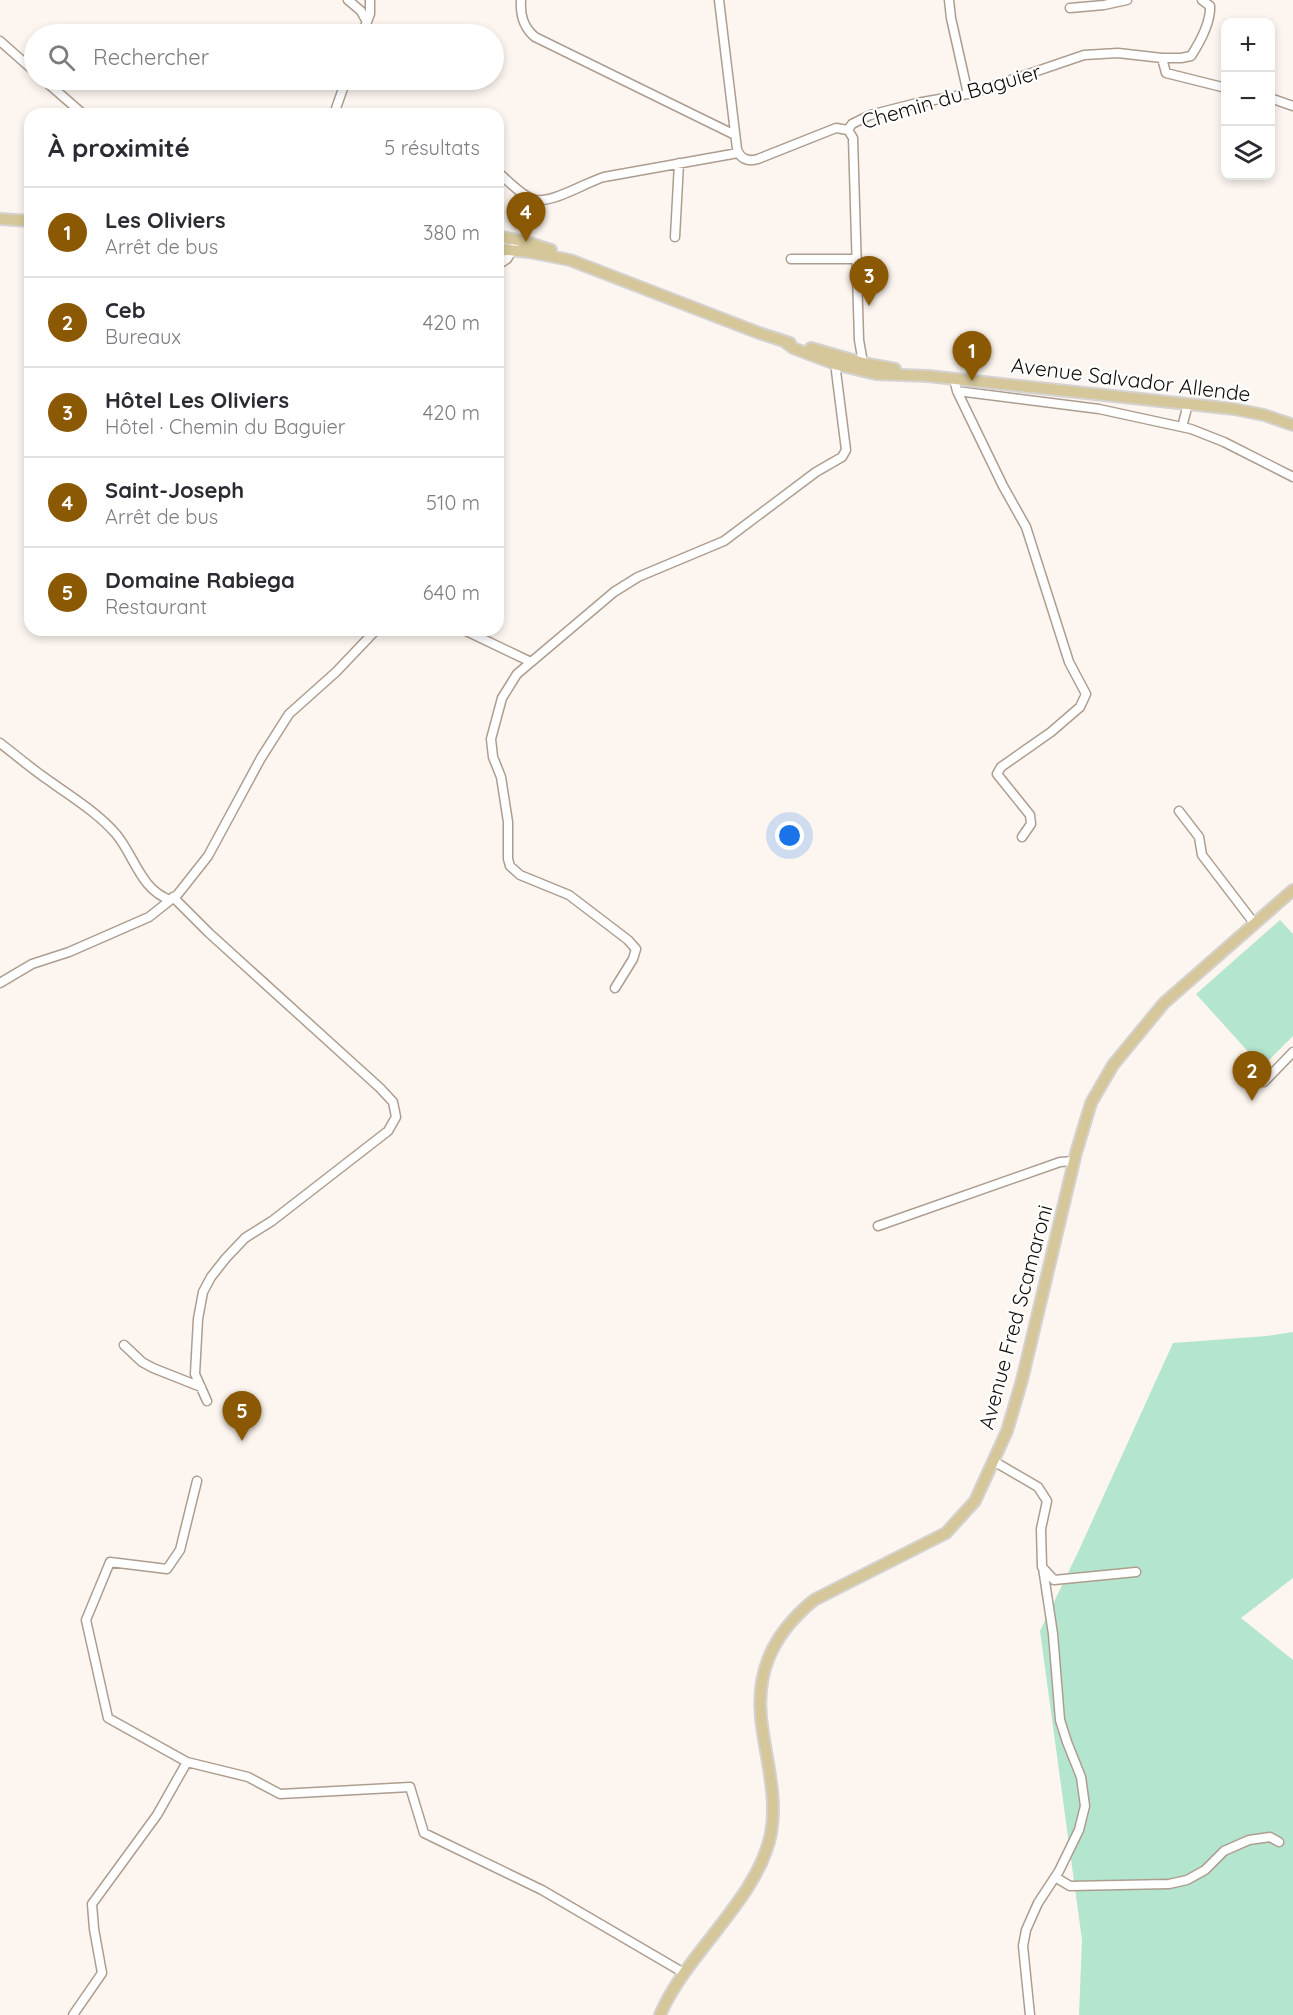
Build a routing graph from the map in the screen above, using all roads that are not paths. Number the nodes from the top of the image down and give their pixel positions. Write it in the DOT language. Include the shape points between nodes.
graph roads {
  1 [pos="348,0"];
  2 [pos="370,0"];
  3 [pos="521,0"];
  4 [pos="719,0"];
  5 [pos="949,0"];
  6 [pos="1127,0"];
  7 [pos="1202,0"];
  8 [pos="1070,8"];
  9 [pos="367,22"];
  10 [pos="0,41"];
  11 [pos="1162,58"];
  12 [pos="24,62"];
  13 [pos="1221,87"];
  14 [pos="55,90"];
  15 [pos="342,90"];
  16 [pos="968,94"];
  17 [pos="1275,100"];
  18 [pos="1293,106"];
  19 [pos="76,108"];
  20 [pos="336,108"];
  21 [pos="848,130"];
  22 [pos="735,135"];
  23 [pos="738,153"];
  24 [pos="679,163"];
  25 [pos="504,177"];
  26 [pos="0,219"];
  27 [pos="24,221"];
  28 [pos="675,237"];
  29 [pos="504,238"];
  30 [pos="543,248"];
  31 [pos="504,249"];
  32 [pos="513,250"];
  33 [pos="791,259"];
  34 [pos="857,259"];
  35 [pos="570,260"];
  36 [pos="504,262"];
  37 [pos="859,340"];
  38 [pos="785,342"];
  39 [pos="852,364"];
  40 [pos="954,379"];
  41 [pos="957,391"];
  42 [pos="1188,404"];
  43 [pos="1293,425"];
  44 [pos="1182,427"];
  45 [pos="1293,477"];
  46 [pos="370,636"];
  47 [pos="477,636"];
  48 [pos="531,662"];
  49 [pos="0,743"];
  50 [pos="1179,811"];
  51 [pos="1022,837"];
  52 [pos="1293,890"];
  53 [pos="172,898"];
  54 [pos="1254,923"];
  55 [pos="0,983"];
  56 [pos="615,988"];
  57 [pos="1293,1052"];
  58 [pos="1264,1082"];
  59 [pos="1074,1161"];
  60 [pos="878,1226"];
  61 [pos="124,1345"];
  62 [pos="201,1387"];
  63 [pos="207,1401"];
  64 [pos="995,1462"];
  65 [pos="197,1480"];
  66 [pos="1042,1568"];
  67 [pos="1136,1572"];
  68 [pos="187,1762"];
  69 [pos="1279,1842"];
  70 [pos="1055,1877"];
  71 [pos="684,1973"];
  72 [pos="73,2015"];
  73 [pos="660,2015"];
  74 [pos="1030,2015"];
  1 -- 9 [label="street"];
  2 -- 9 [label="street"];
  3 -- 22 [label="street" via="523,22 535,37"];
  4 -- 22 [label="street"];
  5 -- 16 [label="street"];
  6 -- 8 [label="street"];
  7 -- 11 [label="street, Chemin du Baguier" via="1210,11 1191,56"];
  10 -- 12 [label="street"];
  11 -- 13 [label="street" via="1166,73"];
  11 -- 16 [label="street, Chemin du Baguier" via="1118,53 1084,55"];
  14 -- 19 [label="street"];
  15 -- 20 [label="street"];
  16 -- 21 [label="street, Chemin du Baguier" via="870,115"];
  17 -- 18 [label="street"];
  21 -- 23 [label="street, Chemin du Baguier" via="836,128 752,160"];
  21 -- 34 [label="street, Chemin du Baguier" via="854,144"];
  22 -- 23 [label="street"];
  23 -- 24 [label="street, Chemin du Baguier"];
  24 -- 25 [label="street, Chemin du Baguier" via="604,177 542,201 528,197"];
  24 -- 28 [label="street"];
  26 -- 27 [label="main road"];
  29 -- 30 [label="main road, Avenue Salvador Allende"];
  30 -- 32 [label="street" via="518,245"];
  30 -- 35 [label="main road, Avenue Salvador Allende"];
  31 -- 32 [label="main road, Avenue Salvador Allende"];
  32 -- 35 [label="main road, Avenue Salvador Allende"];
  32 -- 36 [label="street"];
  33 -- 34 [label="street"];
  34 -- 37 [label="street, Chemin du Baguier"];
  35 -- 38 [label="main road, Avenue Salvador Allende"];
  37 -- 39 [label="street, Chemin du Baguier"];
  37 -- 39 [label="street, Chemin du Baguier"];
  38 -- 39 [label="main road, Avenue Salvador Allende"];
  38 -- 39 [label="main road, Avenue Salvador Allende" via="825,360"];
  39 -- 40 [label="main road, Avenue Salvador Allende"];
  39 -- 48 [label="street" via="836,371 846,450 842,457 724,541 638,577 614,592"];
  40 -- 41 [label="street"];
  40 -- 42 [label="main road, Avenue Salvador Allende"];
  41 -- 44 [label="street" via="1099,409"];
  41 -- 51 [label="street" via="1026,526 1068,662 1086,694 1080,707 997,774 1030,815 1031,824"];
  42 -- 43 [label="main road, Avenue Salvador Allende" via="1264,415"];
  42 -- 44 [label="street"];
  44 -- 45 [label="street" via="1224,442"];
  46 -- 53 [label="street" via="289,714 208,856"];
  47 -- 48 [label="street"];
  48 -- 56 [label="street" via="517,674 502,698 491,739 508,822 508,859 520,875 569,895 636,949"];
  49 -- 53 [label="street" via="117,834 138,872 161,897"];
  50 -- 54 [label="street" via="1200,837 1202,855"];
  52 -- 54 [label="main road, Avenue Fred Scamaroni"];
  53 -- 55 [label="street" via="149,916 32,964"];
  53 -- 62 [label="street" via="380,1088 393,1102 396,1118 388,1131 245,1238 211,1277 203,1292 198,1318 195,1374"];
  54 -- 59 [label="main road, Avenue Fred Scamaroni" via="1164,1003 1133,1038 1091,1103"];
  57 -- 58 [label="street"];
  59 -- 60 [label="street" via="1060,1162"];
  59 -- 64 [label="main road, Avenue Fred Scamaroni" via="1022,1380"];
  61 -- 62 [label="street" via="142,1362"];
  62 -- 63 [label="street"];
  64 -- 66 [label="street" via="1038,1487 1047,1501 1041,1529"];
  64 -- 71 [label="main road, Avenue Fred Scamaroni" via="975,1501 946,1533 814,1600 795,1615 776,1641 763,1676 760,1702 773,1809 771,1834 755,1876"];
  65 -- 68 [label="street" via="180,1550 167,1569 110,1562 86,1620 108,1718"];
  66 -- 67 [label="street" via="1054,1580"];
  66 -- 70 [label="street" via="1053,1634 1060,1720 1081,1777 1085,1806 1079,1830"];
  68 -- 71 [label="street" via="248,1777 280,1794 410,1787 424,1833 542,1890"];
  68 -- 72 [label="street" via="158,1815 92,1904 102,1973"];
  69 -- 70 [label="street" via="1270,1837 1249,1840 1224,1851 1205,1870 1187,1880 1168,1884 1070,1886"];
  70 -- 74 [label="street" via="1038,1903 1023,1946"];
  71 -- 73 [label="main road, Avenue Fred Scamaroni"];
}
